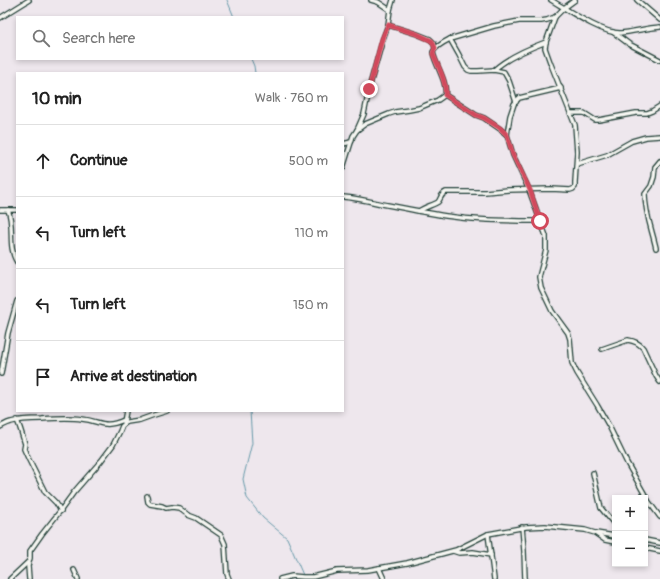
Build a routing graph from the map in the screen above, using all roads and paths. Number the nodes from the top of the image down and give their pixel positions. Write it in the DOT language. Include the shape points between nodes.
graph roads {
  1 [pos="30,0"];
  2 [pos="371,0"];
  3 [pos="394,0"];
  4 [pos="551,0"];
  5 [pos="575,0"];
  6 [pos="637,0"];
  7 [pos="564,8"];
  8 [pos="390,10"];
  9 [pos="555,17"];
  10 [pos="0,18"];
  11 [pos="660,20"];
  12 [pos="388,25"];
  13 [pos="660,27"];
  14 [pos="613,32"];
  15 [pos="450,39"];
  16 [pos="546,42"];
  17 [pos="435,48"];
  18 [pos="660,60"];
  19 [pos="494,70"];
  20 [pos="561,88"];
  21 [pos="445,95"];
  22 [pos="516,102"];
  23 [pos="660,106"];
  24 [pos="571,113"];
  25 [pos="357,130"];
  26 [pos="507,135"];
  27 [pos="660,136"];
  28 [pos="351,142"];
  29 [pos="344,144"];
  30 [pos="660,161"];
  31 [pos="576,164"];
  32 [pos="344,165"];
  33 [pos="530,190"];
  34 [pos="344,197"];
  35 [pos="0,210"];
  36 [pos="8,210"];
  37 [pos="16,210"];
  38 [pos="419,211"];
  39 [pos="540,221"];
  40 [pos="656,248"];
  41 [pos="16,260"];
  42 [pos="16,305"];
  43 [pos="602,349"];
  44 [pos="1,374"];
  45 [pos="660,382"];
  46 [pos="126,412"];
  47 [pos="164,412"];
  48 [pos="17,420"];
  49 [pos="124,422"];
  50 [pos="0,427"];
  51 [pos="593,473"];
  52 [pos="147,496"];
  53 [pos="61,511"];
  54 [pos="660,517"];
  55 [pos="612,522"];
  56 [pos="522,527"];
  57 [pos="595,533"];
  58 [pos="488,534"];
  59 [pos="612,536"];
  60 [pos="612,541"];
  61 [pos="648,541"];
  62 [pos="660,544"];
  63 [pos="648,549"];
  64 [pos="452,551"];
  65 [pos="660,551"];
  66 [pos="491,555"];
  67 [pos="28,561"];
  68 [pos="379,568"];
  69 [pos="74,570"];
  70 [pos="10,579"];
  71 [pos="29,579"];
  72 [pos="78,579"];
  73 [pos="229,579"];
  74 [pos="280,579"];
  75 [pos="384,579"];
  76 [pos="494,579"];
  77 [pos="525,579"];
  1 -- 10 [label="street"];
  2 -- 8 [label="street"];
  3 -- 8 [label="street"];
  4 -- 7 [label="street"];
  5 -- 7 [label="street"];
  6 -- 11 [label="street"];
  7 -- 9 [label="street"];
  7 -- 14 [label="street"];
  8 -- 12 [label="street"];
  9 -- 15 [label="street" via="494,26"];
  9 -- 16 [label="street"];
  12 -- 17 [label="street" via="430,39"];
  12 -- 25 [label="street" via="382,39 364,114"];
  13 -- 14 [label="street"];
  14 -- 18 [label="street" via="629,44"];
  15 -- 17 [label="street"];
  15 -- 19 [label="street" via="468,70"];
  16 -- 19 [label="street" via="529,48"];
  16 -- 20 [label="street" via="547,55"];
  17 -- 21 [label="street" via="433,54 443,81"];
  19 -- 22 [label="street" via="504,72"];
  20 -- 22 [label="street" via="519,98"];
  20 -- 24 [label="street"];
  21 -- 25 [label="street" via="418,108 394,112"];
  21 -- 26 [label="street" via="500,128"];
  22 -- 26 [label="street" via="510,116"];
  23 -- 24 [label="street" via="652,111 599,120 584,113"];
  24 -- 31 [label="street" via="576,125"];
  25 -- 28 [label="street"];
  26 -- 33 [label="street" via="513,155"];
  27 -- 31 [label="street" via="632,141 607,155"];
  28 -- 29 [label="street"];
  28 -- 32 [label="street"];
  30 -- 40 [label="street" via="655,167 651,186 645,194 646,216"];
  31 -- 33 [label="street" via="575,187 570,190"];
  33 -- 38 [label="street" via="446,192 438,201"];
  33 -- 39 [label="street"];
  34 -- 38 [label="street"];
  35 -- 36 [label="street"];
  36 -- 37 [label="street"];
  36 -- 41 [label="street" via="11,219 12,248"];
  38 -- 39 [label="street" via="490,221"];
  39 -- 54 [label="street" via="546,236 546,250 539,277 541,288 552,311 568,333 572,363 642,490"];
  42 -- 44 [label="street"];
  43 -- 45 [label="street" via="628,340 640,344"];
  46 -- 49 [label="street"];
  47 -- 49 [label="street"];
  48 -- 49 [label="street" via="76,418 104,425"];
  48 -- 50 [label="street"];
  48 -- 53 [label="street" via="29,460 45,492"];
  49 -- 53 [label="street" via="113,445"];
  51 -- 55 [label="street" via="602,510"];
  52 -- 73 [label="street" via="150,504 179,508 221,535 225,544"];
  53 -- 67 [label="street" via="30,551"];
  56 -- 57 [label="street" via="545,526"];
  56 -- 58 [label="street"];
  56 -- 77 [label="street"];
  57 -- 59 [label="street"];
  57 -- 60 [label="street"];
  58 -- 64 [label="street"];
  58 -- 66 [label="street"];
  61 -- 62 [label="street"];
  63 -- 65 [label="street"];
  64 -- 66 [label="street"];
  64 -- 68 [label="street"];
  66 -- 76 [label="street"];
  67 -- 70 [label="street"];
  67 -- 71 [label="street"];
  68 -- 74 [label="street"];
  68 -- 75 [label="street"];
  69 -- 72 [label="street"];
}
